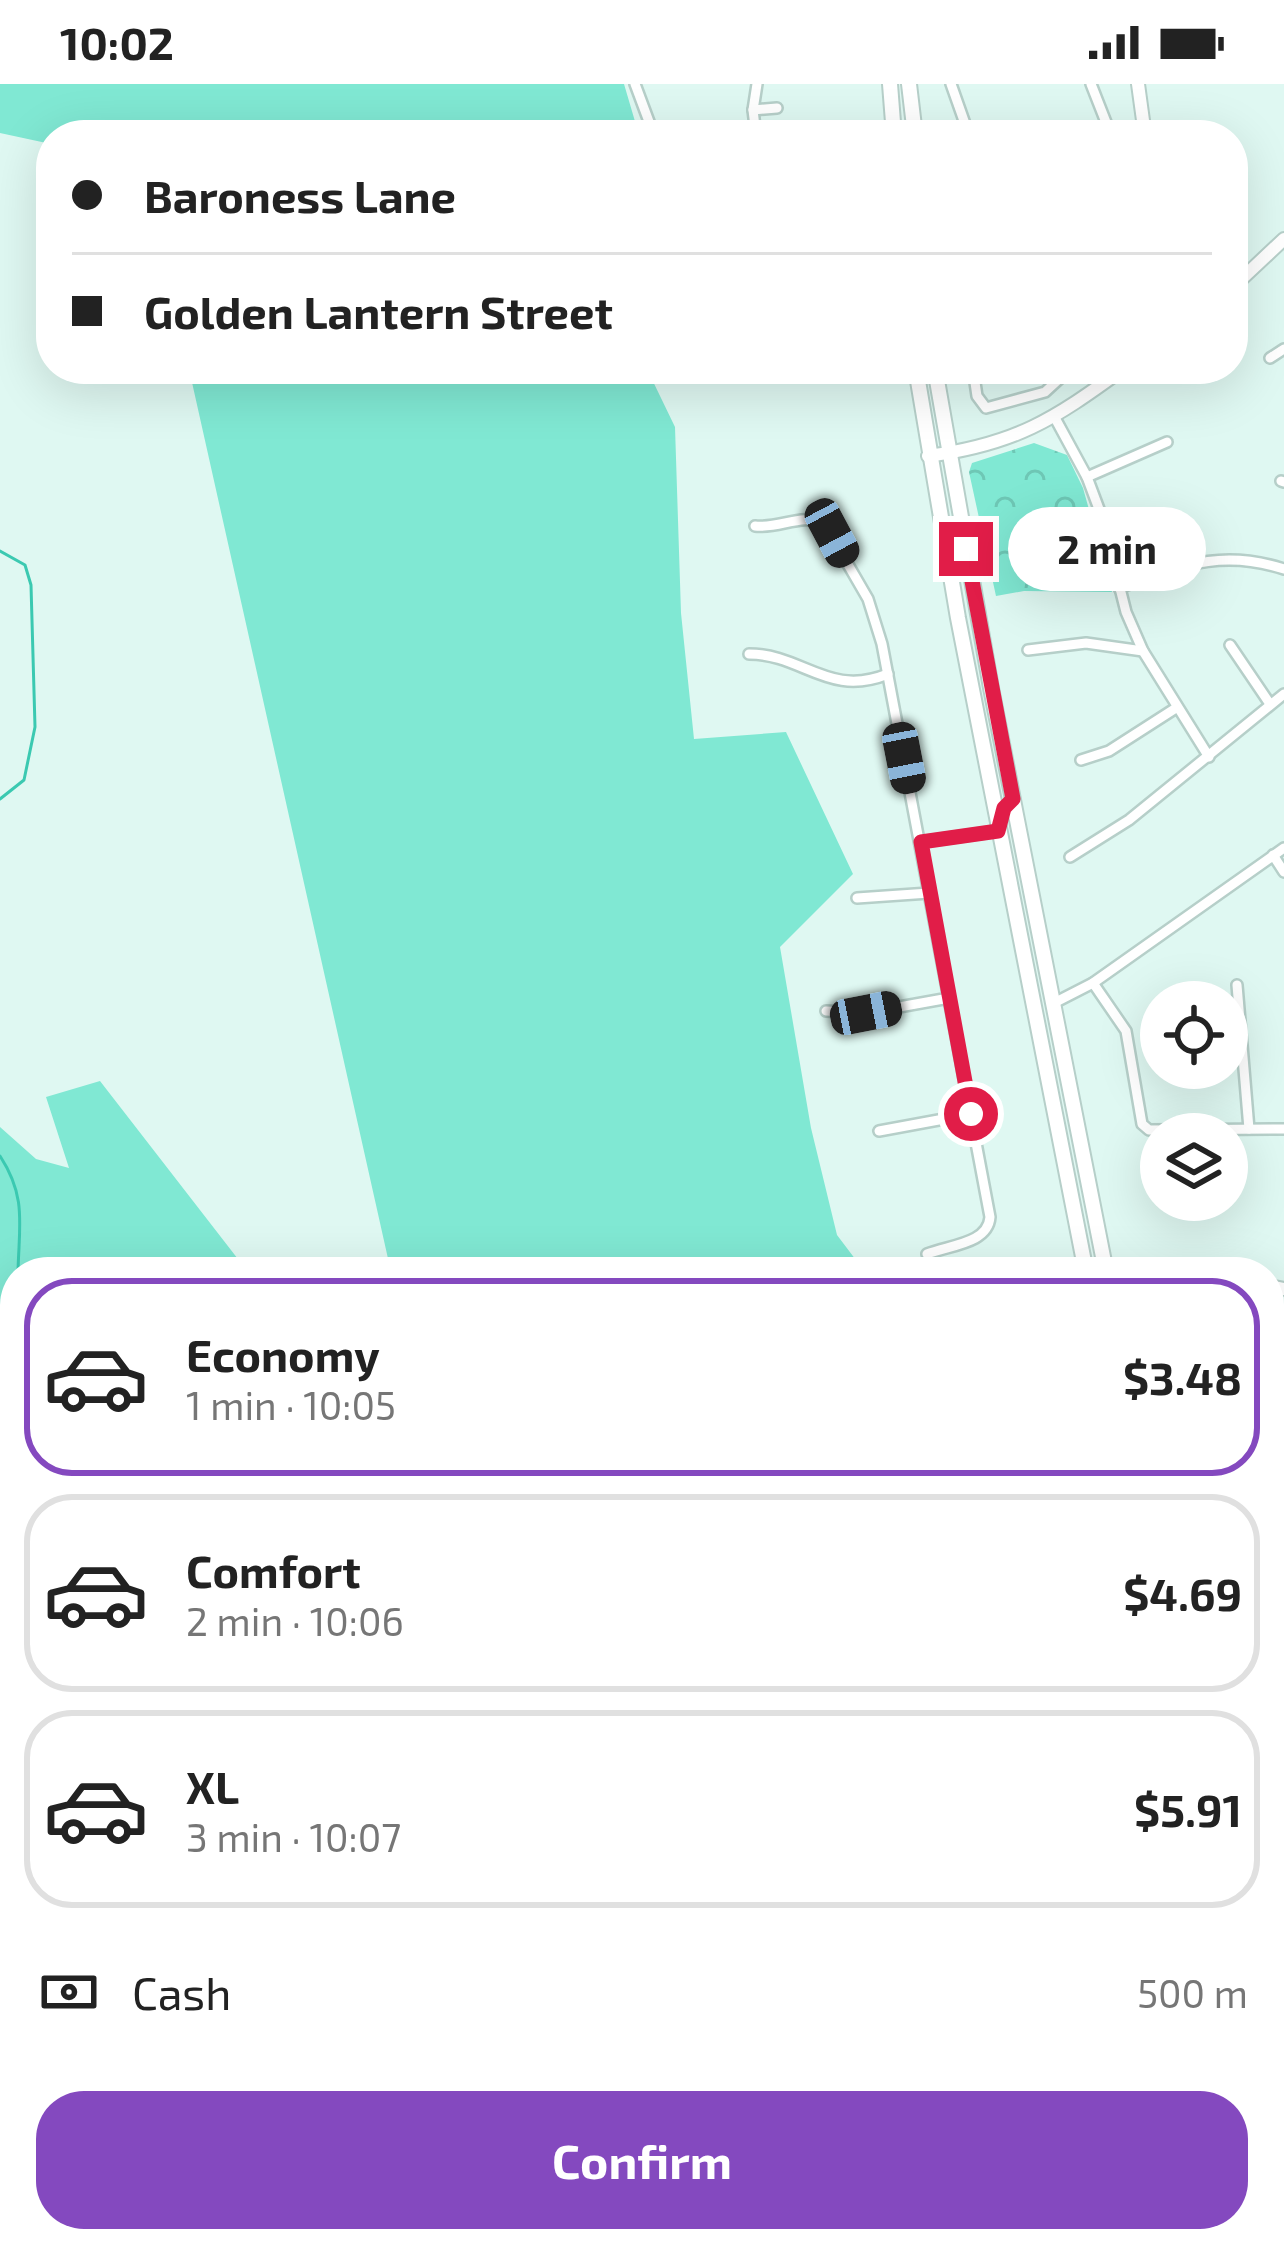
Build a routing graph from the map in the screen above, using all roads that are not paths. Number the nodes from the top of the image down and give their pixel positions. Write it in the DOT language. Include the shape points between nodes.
graph roads {
  1 [pos="635,84"];
  2 [pos="757,84"];
  3 [pos="890,84"];
  4 [pos="910,84"];
  5 [pos="951,84"];
  6 [pos="1091,84"];
  7 [pos="1138,84"];
  8 [pos="777,108"];
  9 [pos="753,110"];
  10 [pos="648,120"];
  11 [pos="754,120"];
  12 [pos="893,120"];
  13 [pos="914,120"];
  14 [pos="964,120"];
  15 [pos="1105,120"];
  16 [pos="1143,120"];
  17 [pos="1284,239"];
  18 [pos="1248,273"];
  19 [pos="1284,349"];
  20 [pos="1270,358"];
  21 [pos="918,384"];
  22 [pos="937,384"];
  23 [pos="975,384"];
  24 [pos="1054,384"];
  25 [pos="1102,384"];
  26 [pos="1055,418"];
  27 [pos="1167,442"];
  28 [pos="948,454"];
  29 [pos="928,456"];
  30 [pos="1087,478"];
  31 [pos="755,526"];
  32 [pos="1284,569"];
  33 [pos="1119,588"];
  34 [pos="1230,645"];
  35 [pos="1028,650"];
  36 [pos="1143,651"];
  37 [pos="749,654"];
  38 [pos="888,674"];
  39 [pos="1284,694"];
  40 [pos="1270,704"];
  41 [pos="1176,708"];
  42 [pos="1209,757"];
  43 [pos="1081,760"];
  44 [pos="1013,799"];
  45 [pos="998,831"];
  46 [pos="921,842"];
  47 [pos="1022,847"];
  48 [pos="1284,848"];
  49 [pos="1273,855"];
  50 [pos="1070,857"];
  51 [pos="1284,872"];
  52 [pos="929,893"];
  53 [pos="857,898"];
  54 [pos="1094,983"];
  55 [pos="1030,991"];
  56 [pos="950,998"];
  57 [pos="1052,1004"];
  58 [pos="826,1011"];
  59 [pos="1040,1033"];
  60 [pos="1246,1089"];
  61 [pos="971,1114"];
  62 [pos="1250,1129"];
  63 [pos="1284,1129"];
  64 [pos="879,1131"];
  65 [pos="927,1254"];
  66 [pos="1087,1257"];
  67 [pos="1103,1257"];
  1 -- 10 [label="street"];
  2 -- 9 [label="street"];
  3 -- 12 [label="main road"];
  4 -- 13 [label="main road"];
  5 -- 14 [label="street"];
  6 -- 15 [label="street"];
  7 -- 16 [label="street"];
  8 -- 9 [label="street"];
  9 -- 11 [label="street"];
  17 -- 18 [label="street"];
  19 -- 20 [label="street"];
  21 -- 29 [label="main road"];
  22 -- 28 [label="main road"];
  23 -- 24 [label="street" via="986,408"];
  25 -- 26 [label="street"];
  26 -- 28 [label="street"];
  26 -- 30 [label="street"];
  27 -- 30 [label="street"];
  28 -- 29 [label="street"];
  28 -- 44 [label="main road"];
  29 -- 45 [label="main road"];
  30 -- 33 [label="street"];
  31 -- 38 [label="street" via="809,518 829,528 871,607"];
  32 -- 33 [label="street" via="1215,558"];
  33 -- 36 [label="street"];
  34 -- 40 [label="street"];
  35 -- 36 [label="street" via="1087,643"];
  36 -- 41 [label="street"];
  37 -- 38 [label="street" via="770,654 836,681"];
  38 -- 46 [label="street"];
  39 -- 40 [label="street"];
  40 -- 42 [label="street"];
  41 -- 42 [label="street"];
  41 -- 43 [label="street"];
  42 -- 50 [label="street"];
  44 -- 45 [label="main road"];
  44 -- 47 [label="main road"];
  45 -- 46 [label="street"];
  45 -- 47 [label="main road"];
  45 -- 55 [label="main road"];
  46 -- 52 [label="street"];
  47 -- 57 [label="main road"];
  48 -- 49 [label="street"];
  49 -- 51 [label="street"];
  49 -- 54 [label="street"];
  52 -- 53 [label="street"];
  52 -- 56 [label="street"];
  54 -- 57 [label="street"];
  54 -- 62 [label="street" via="1126,1031 1142,1124 1157,1132"];
  55 -- 57 [label="main road"];
  55 -- 59 [label="main road"];
  56 -- 58 [label="street" via="866,1013"];
  56 -- 61 [label="street"];
  57 -- 59 [label="main road"];
  57 -- 67 [label="main road"];
  59 -- 66 [label="main road"];
  60 -- 62 [label="street"];
  61 -- 64 [label="street"];
  61 -- 65 [label="street" via="990,1227"];
  62 -- 63 [label="street"];
}
